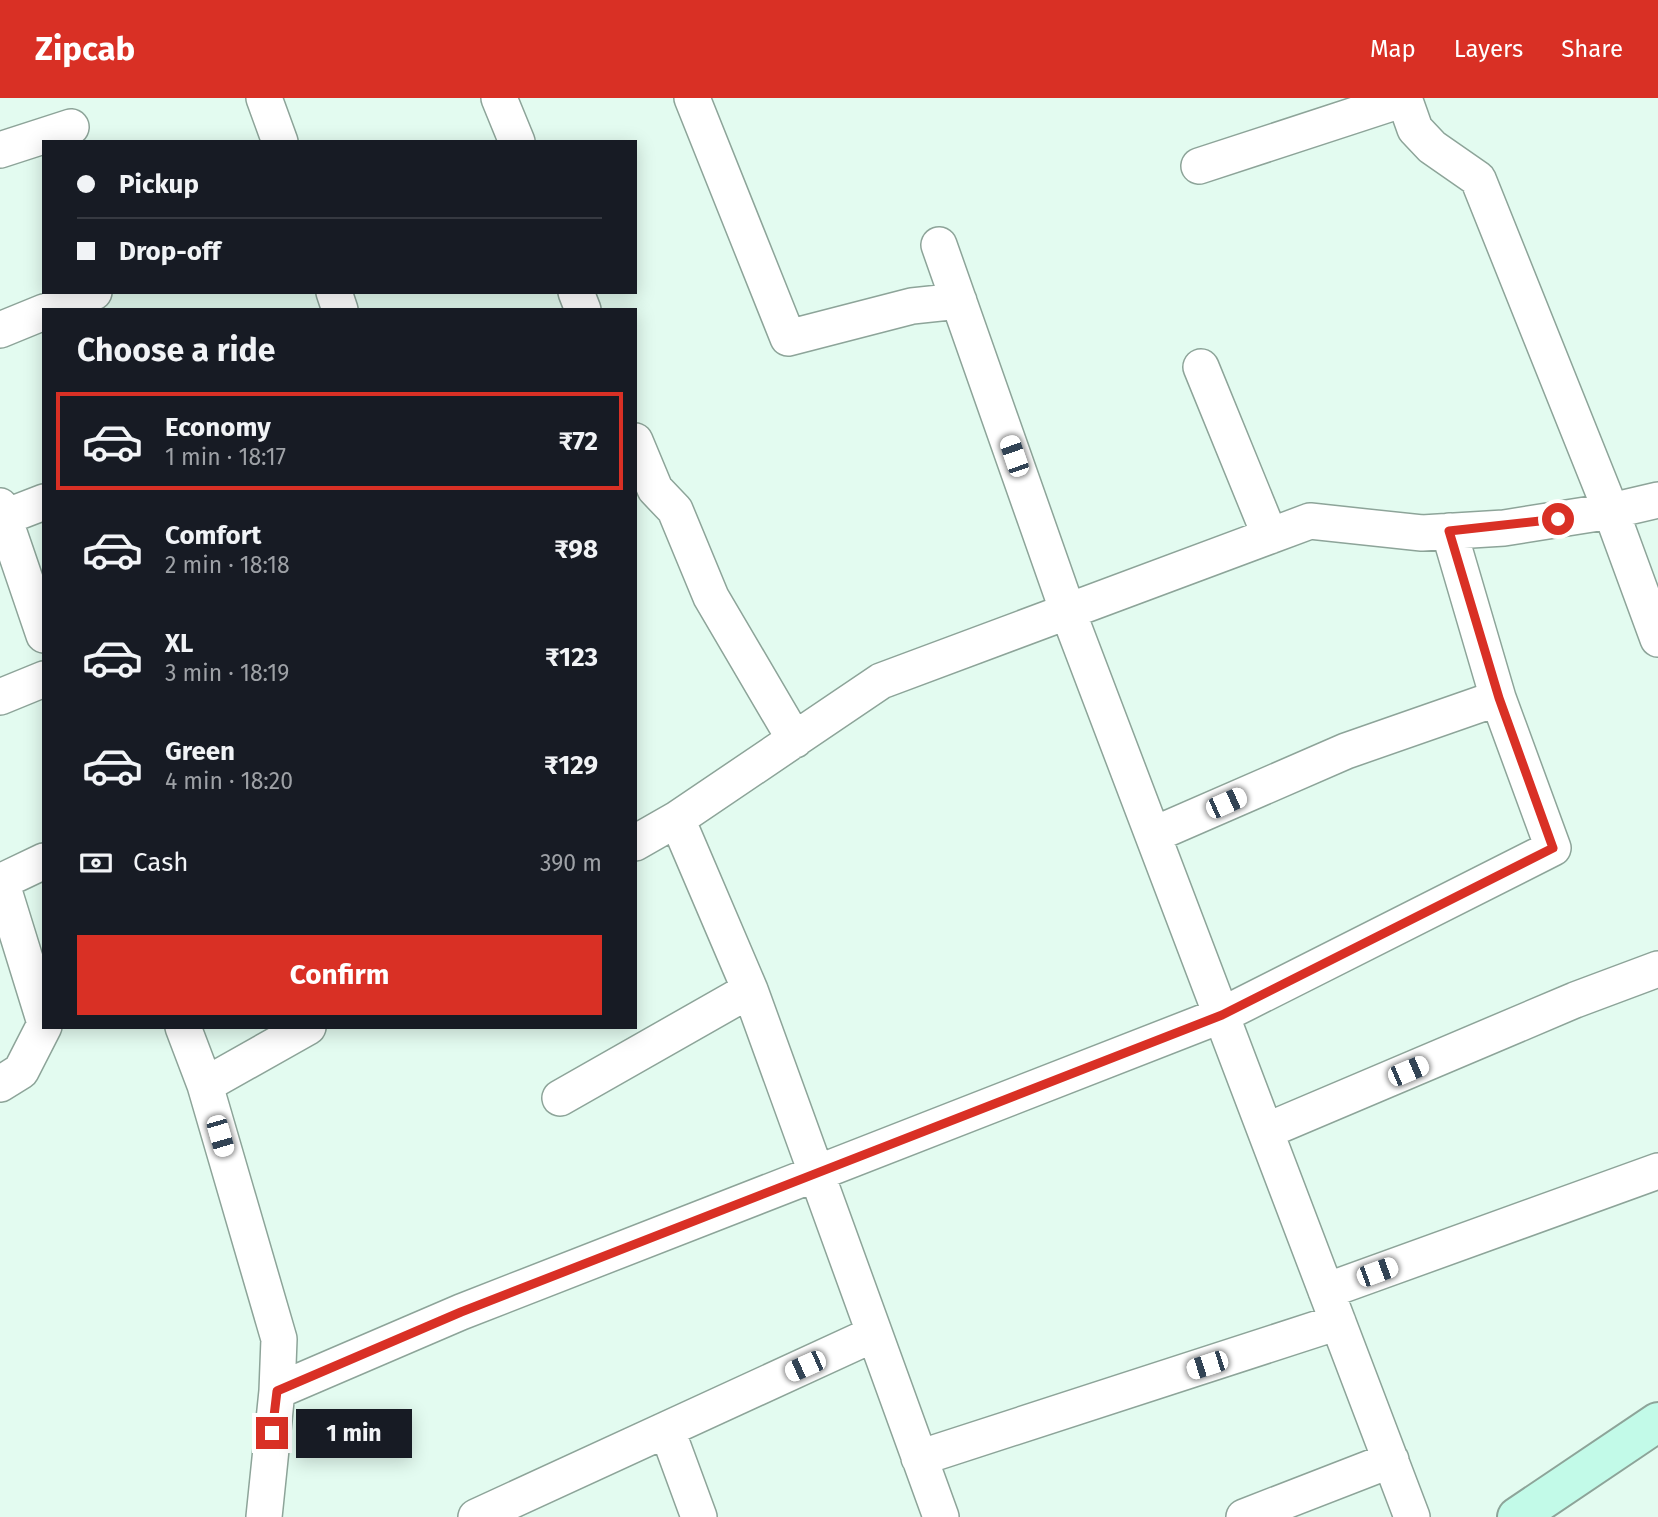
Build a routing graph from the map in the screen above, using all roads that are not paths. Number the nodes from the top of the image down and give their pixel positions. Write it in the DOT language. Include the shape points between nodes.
graph roads {
  1 [pos="264,98"];
  2 [pos="499,98"];
  3 [pos="692,98"];
  4 [pos="1404,98"];
  5 [pos="72,122"];
  6 [pos="279,140"];
  7 [pos="515,140"];
  8 [pos="0,150"];
  9 [pos="1199,166"];
  10 [pos="939,245"];
  11 [pos="89,294"];
  12 [pos="959,301"];
  13 [pos="55,308"];
  14 [pos="42,313"];
  15 [pos="0,330"];
  16 [pos="1202,367"];
  17 [pos="637,446"];
  18 [pos="1658,500"];
  19 [pos="42,503"];
  20 [pos="1611,511"];
  21 [pos="1,514"];
  22 [pos="1449,531"];
  23 [pos="1270,536"];
  24 [pos="1068,612"];
  25 [pos="42,629"];
  26 [pos="1658,639"];
  27 [pos="42,680"];
  28 [pos="0,697"];
  29 [pos="1499,698"];
  30 [pos="795,740"];
  31 [pos="677,819"];
  32 [pos="1153,835"];
  33 [pos="637,842"];
  34 [pos="42,862"];
  35 [pos="1,881"];
  36 [pos="1658,969"];
  37 [pos="750,990"];
  38 [pos="42,1014"];
  39 [pos="1222,1015"];
  40 [pos="42,1029"];
  41 [pos="184,1029"];
  42 [pos="305,1029"];
  43 [pos="0,1084"];
  44 [pos="205,1086"];
  45 [pos="560,1098"];
  46 [pos="1266,1131"];
  47 [pos="1658,1171"];
  48 [pos="816,1172"];
  49 [pos="1332,1307"];
  50 [pos="874,1334"];
  51 [pos="277,1391"];
  52 [pos="1658,1422"];
  53 [pos="667,1430"];
  54 [pos="919,1458"];
  55 [pos="1391,1460"];
  56 [pos="264,1517"];
  57 [pos="476,1517"];
  58 [pos="699,1517"];
  59 [pos="941,1517"];
  60 [pos="1244,1517"];
  61 [pos="1412,1517"];
  62 [pos="1517,1517"];
  1 -- 6 [label="street"];
  2 -- 7 [label="street"];
  3 -- 12 [label="street" via="788,338 912,306"];
  4 -- 9 [label="street"];
  4 -- 20 [label="street" via="1415,129 1432,147 1478,179"];
  5 -- 8 [label="street"];
  10 -- 12 [label="street"];
  11 -- 13 [label="street"];
  12 -- 24 [label="street"];
  14 -- 15 [label="street"];
  16 -- 23 [label="street"];
  17 -- 30 [label="street" via="655,489 675,510 710,597"];
  18 -- 20 [label="street"];
  19 -- 21 [label="street"];
  20 -- 22 [label="street" via="1504,528"];
  20 -- 26 [label="street"];
  21 -- 25 [label="street"];
  22 -- 23 [label="street" via="1422,533 1310,521"];
  22 -- 29 [label="street"];
  23 -- 24 [label="street"];
  24 -- 30 [label="street" via="881,681"];
  24 -- 32 [label="street"];
  27 -- 28 [label="street"];
  29 -- 32 [label="street" via="1346,751"];
  29 -- 39 [label="street" via="1553,848"];
  30 -- 31 [label="street"];
  31 -- 33 [label="street"];
  31 -- 37 [label="street"];
  32 -- 39 [label="street"];
  34 -- 35 [label="street"];
  35 -- 38 [label="street"];
  36 -- 46 [label="street"];
  37 -- 45 [label="street"];
  37 -- 48 [label="street"];
  39 -- 46 [label="street"];
  39 -- 48 [label="street"];
  40 -- 43 [label="street" via="21,1072"];
  41 -- 44 [label="street"];
  42 -- 44 [label="street"];
  44 -- 51 [label="street" via="279,1339"];
  46 -- 49 [label="street"];
  47 -- 49 [label="street"];
  48 -- 50 [label="street"];
  48 -- 51 [label="street" via="461,1312"];
  49 -- 54 [label="street"];
  49 -- 55 [label="street"];
  50 -- 53 [label="street"];
  50 -- 54 [label="street"];
  51 -- 56 [label="street"];
  52 -- 62 [label="street"];
  53 -- 57 [label="street"];
  53 -- 58 [label="street"];
  54 -- 59 [label="street"];
  55 -- 60 [label="street"];
  55 -- 61 [label="street"];
}
